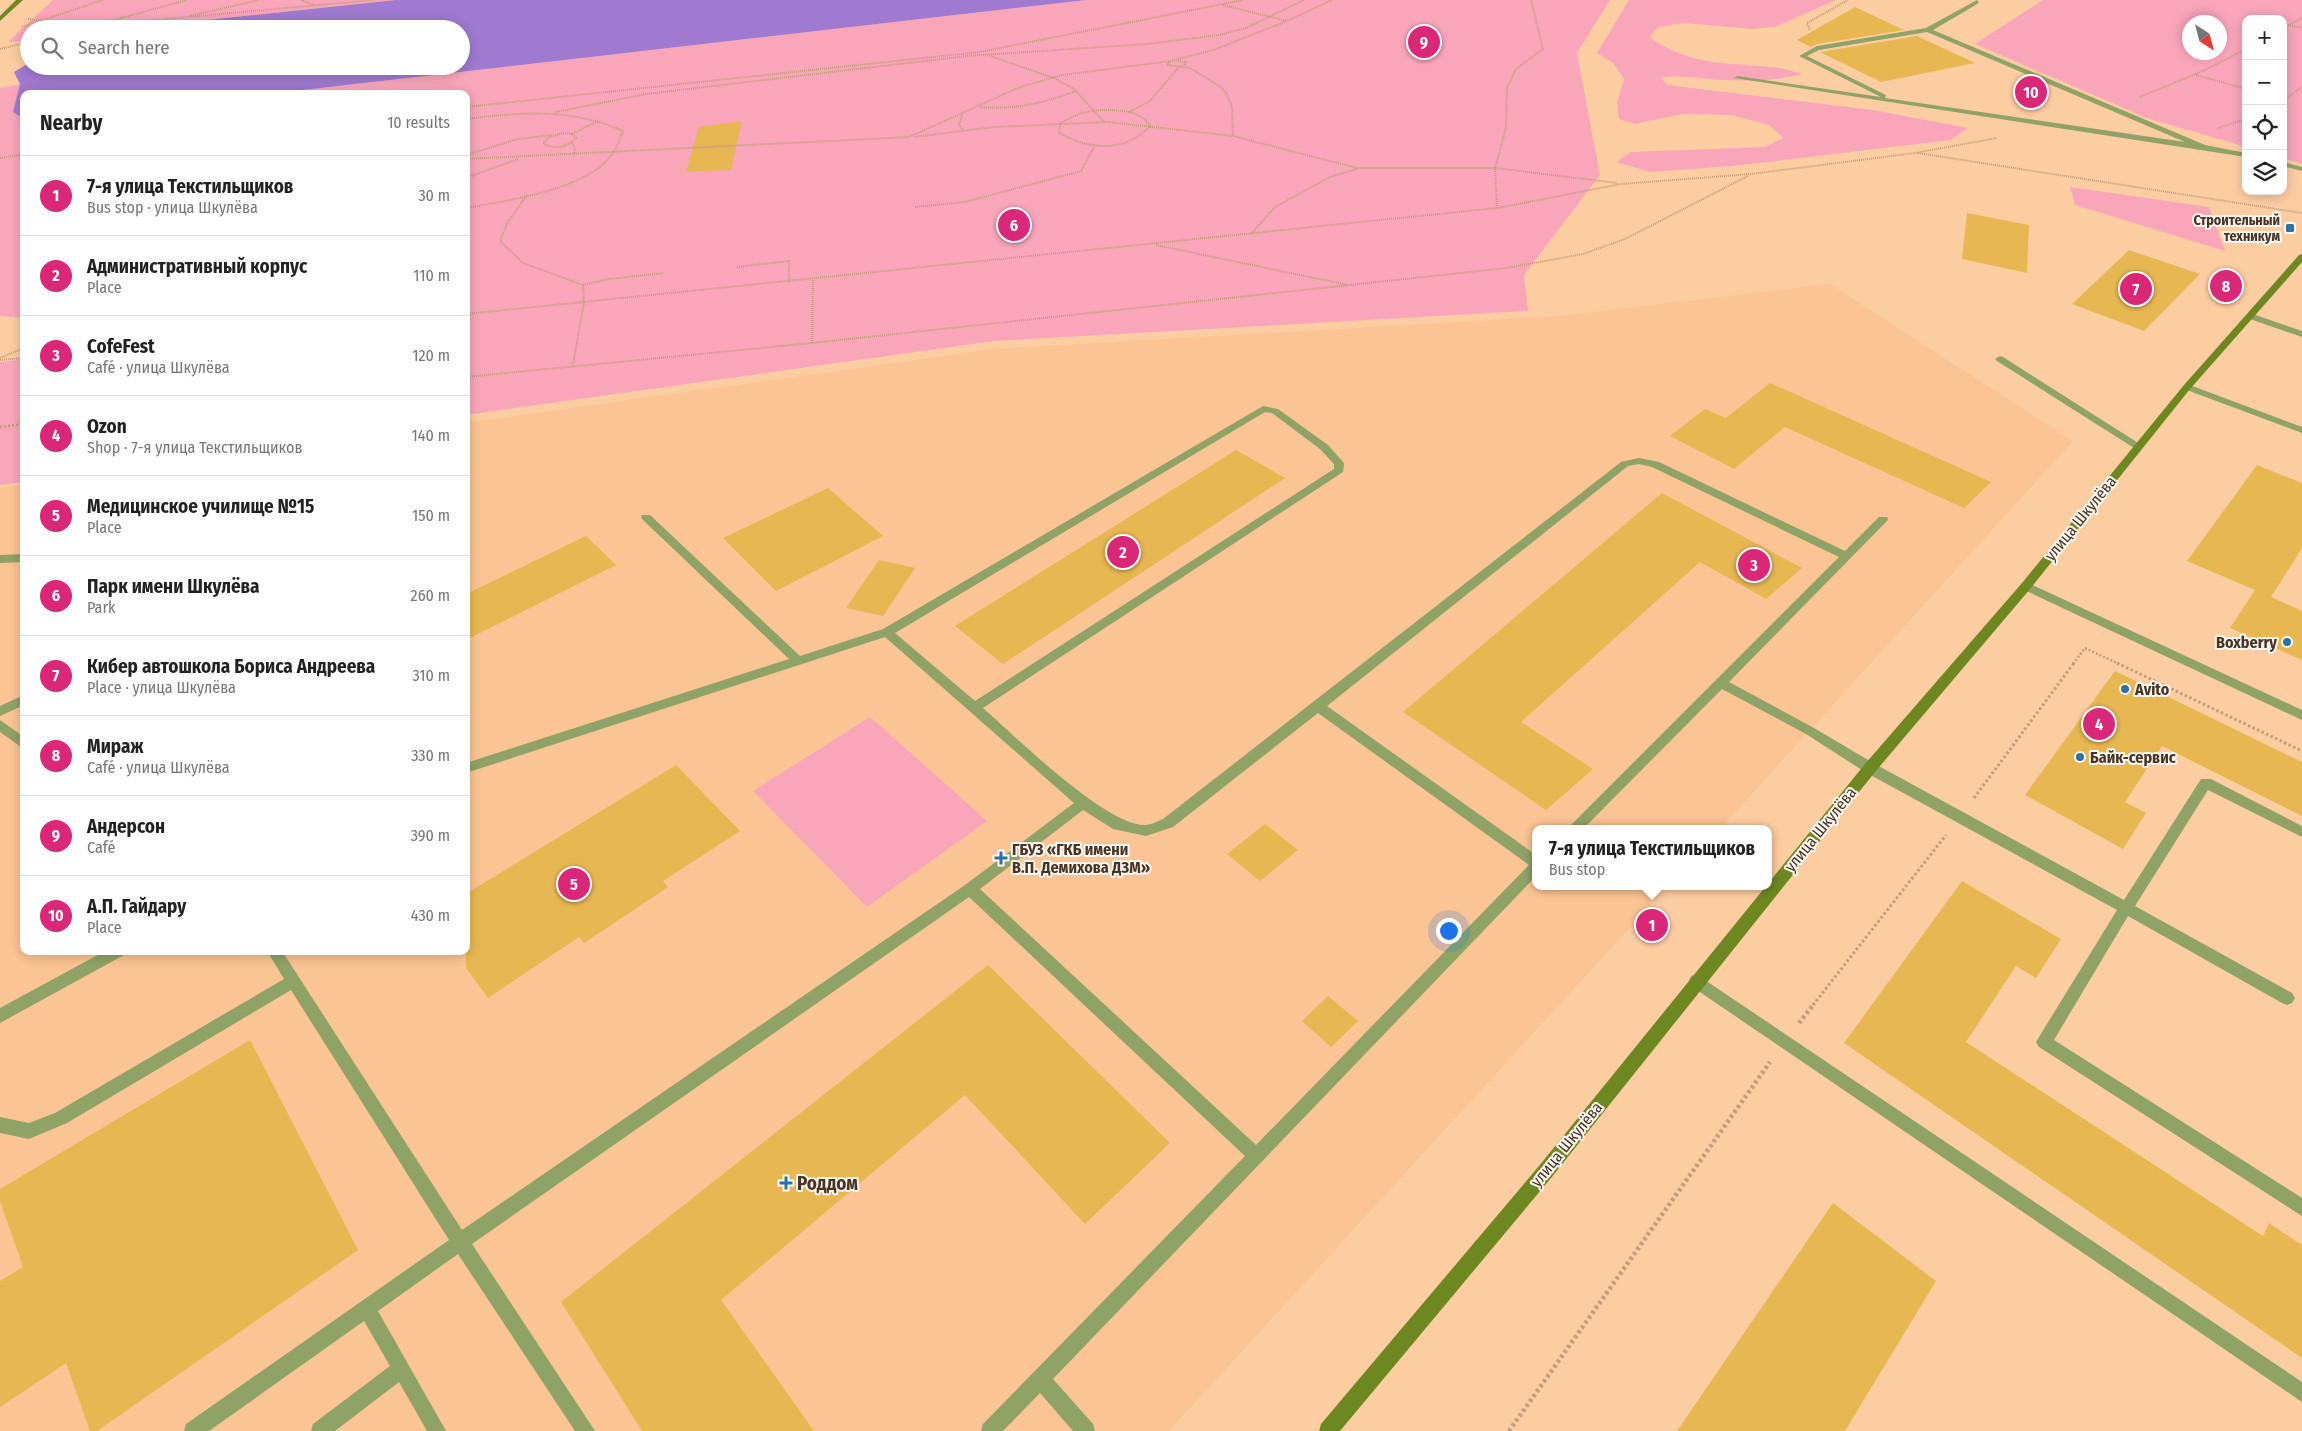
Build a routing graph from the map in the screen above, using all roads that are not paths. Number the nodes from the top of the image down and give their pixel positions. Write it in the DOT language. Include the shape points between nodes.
graph roads {
  1 [pos="20,0"];
  2 [pos="1977,2"];
  3 [pos="0,19"];
  4 [pos="1928,30"];
  5 [pos="1738,78"];
  6 [pos="1894,101"];
  7 [pos="2203,147"];
  8 [pos="2242,154"];
  9 [pos="2287,165"];
  10 [pos="2302,169"];
  11 [pos="2302,257"];
  12 [pos="2250,316"];
  13 [pos="2302,334"];
  14 [pos="2000,359"];
  15 [pos="2187,387"];
  16 [pos="2302,430"];
  17 [pos="2138,446"];
  18 [pos="646,517"];
  19 [pos="1883,518"];
  20 [pos="1846,556"];
  21 [pos="20,558"];
  22 [pos="0,559"];
  23 [pos="2026,586"];
  24 [pos="887,632"];
  25 [pos="798,661"];
  26 [pos="1721,682"];
  27 [pos="20,701"];
  28 [pos="1318,706"];
  29 [pos="974,708"];
  30 [pos="0,711"];
  31 [pos="2302,715"];
  32 [pos="0,725"];
  33 [pos="20,741"];
  34 [pos="470,767"];
  35 [pos="1870,768"];
  36 [pos="1084,803"];
  37 [pos="1578,825"];
  38 [pos="2302,832"];
  39 [pos="1532,860"];
  40 [pos="1532,871"];
  41 [pos="1772,888"];
  42 [pos="970,889"];
  43 [pos="1770,890"];
  44 [pos="2126,908"];
  45 [pos="112,955"];
  46 [pos="277,955"];
  47 [pos="293,981"];
  48 [pos="1696,981"];
  49 [pos="2287,998"];
  50 [pos="0,1016"];
  51 [pos="0,1125"];
  52 [pos="1256,1156"];
  53 [pos="2302,1208"];
  54 [pos="460,1242"];
  55 [pos="367,1308"];
  56 [pos="402,1368"];
  57 [pos="1040,1379"];
  58 [pos="2302,1393"];
  59 [pos="193,1431"];
  60 [pos="320,1431"];
  61 [pos="437,1431"];
  62 [pos="586,1431"];
  63 [pos="990,1431"];
  64 [pos="1086,1431"];
  65 [pos="1328,1431"];
  1 -- 3 [label="street"];
  2 -- 4 [label="street"];
  4 -- 6 [label="street" via="1817,48 1802,56"];
  4 -- 7 [label="street"];
  5 -- 6 [label="street"];
  6 -- 7 [label="street"];
  7 -- 8 [label="street"];
  9 -- 10 [label="street"];
  11 -- 12 [label="street, улица Шкулёва"];
  12 -- 13 [label="street"];
  12 -- 15 [label="street, улица Шкулёва"];
  14 -- 17 [label="street"];
  15 -- 16 [label="street"];
  15 -- 17 [label="street, улица Шкулёва"];
  17 -- 23 [label="street, улица Шкулёва"];
  18 -- 25 [label="street"];
  19 -- 20 [label="street"];
  20 -- 26 [label="street"];
  20 -- 28 [label="street" via="1655,464 1639,460 1625,464"];
  21 -- 22 [label="street"];
  23 -- 31 [label="street"];
  23 -- 35 [label="street, улица Шкулёва"];
  24 -- 25 [label="street"];
  24 -- 29 [label="street"];
  24 -- 29 [label="street" via="1263,409 1275,411 1324,447 1339,463 1339,470"];
  25 -- 34 [label="street"];
  26 -- 35 [label="street"];
  26 -- 37 [label="street"];
  27 -- 30 [label="street"];
  28 -- 36 [label="street" via="1168,823 1146,830 1118,825"];
  28 -- 39 [label="street"];
  29 -- 36 [label="street"];
  32 -- 33 [label="street"];
  35 -- 41 [label="street, улица Шкулёва"];
  35 -- 44 [label="street"];
  36 -- 42 [label="street"];
  38 -- 44 [label="street" via="2206,784"];
  40 -- 52 [label="street"];
  42 -- 52 [label="street"];
  42 -- 54 [label="street"];
  43 -- 48 [label="street, улица Шкулёва"];
  44 -- 49 [label="street"];
  44 -- 53 [label="street" via="2044,1042"];
  45 -- 50 [label="street"];
  46 -- 47 [label="street"];
  47 -- 51 [label="street" via="61,1118 28,1131"];
  47 -- 54 [label="street"];
  48 -- 58 [label="street"];
  48 -- 65 [label="street, улица Шкулёва" via="1545,1172"];
  52 -- 57 [label="street"];
  54 -- 55 [label="street"];
  54 -- 62 [label="street"];
  55 -- 56 [label="street"];
  55 -- 59 [label="street"];
  56 -- 60 [label="street"];
  56 -- 61 [label="street"];
  57 -- 63 [label="street"];
  57 -- 64 [label="street"];
}
